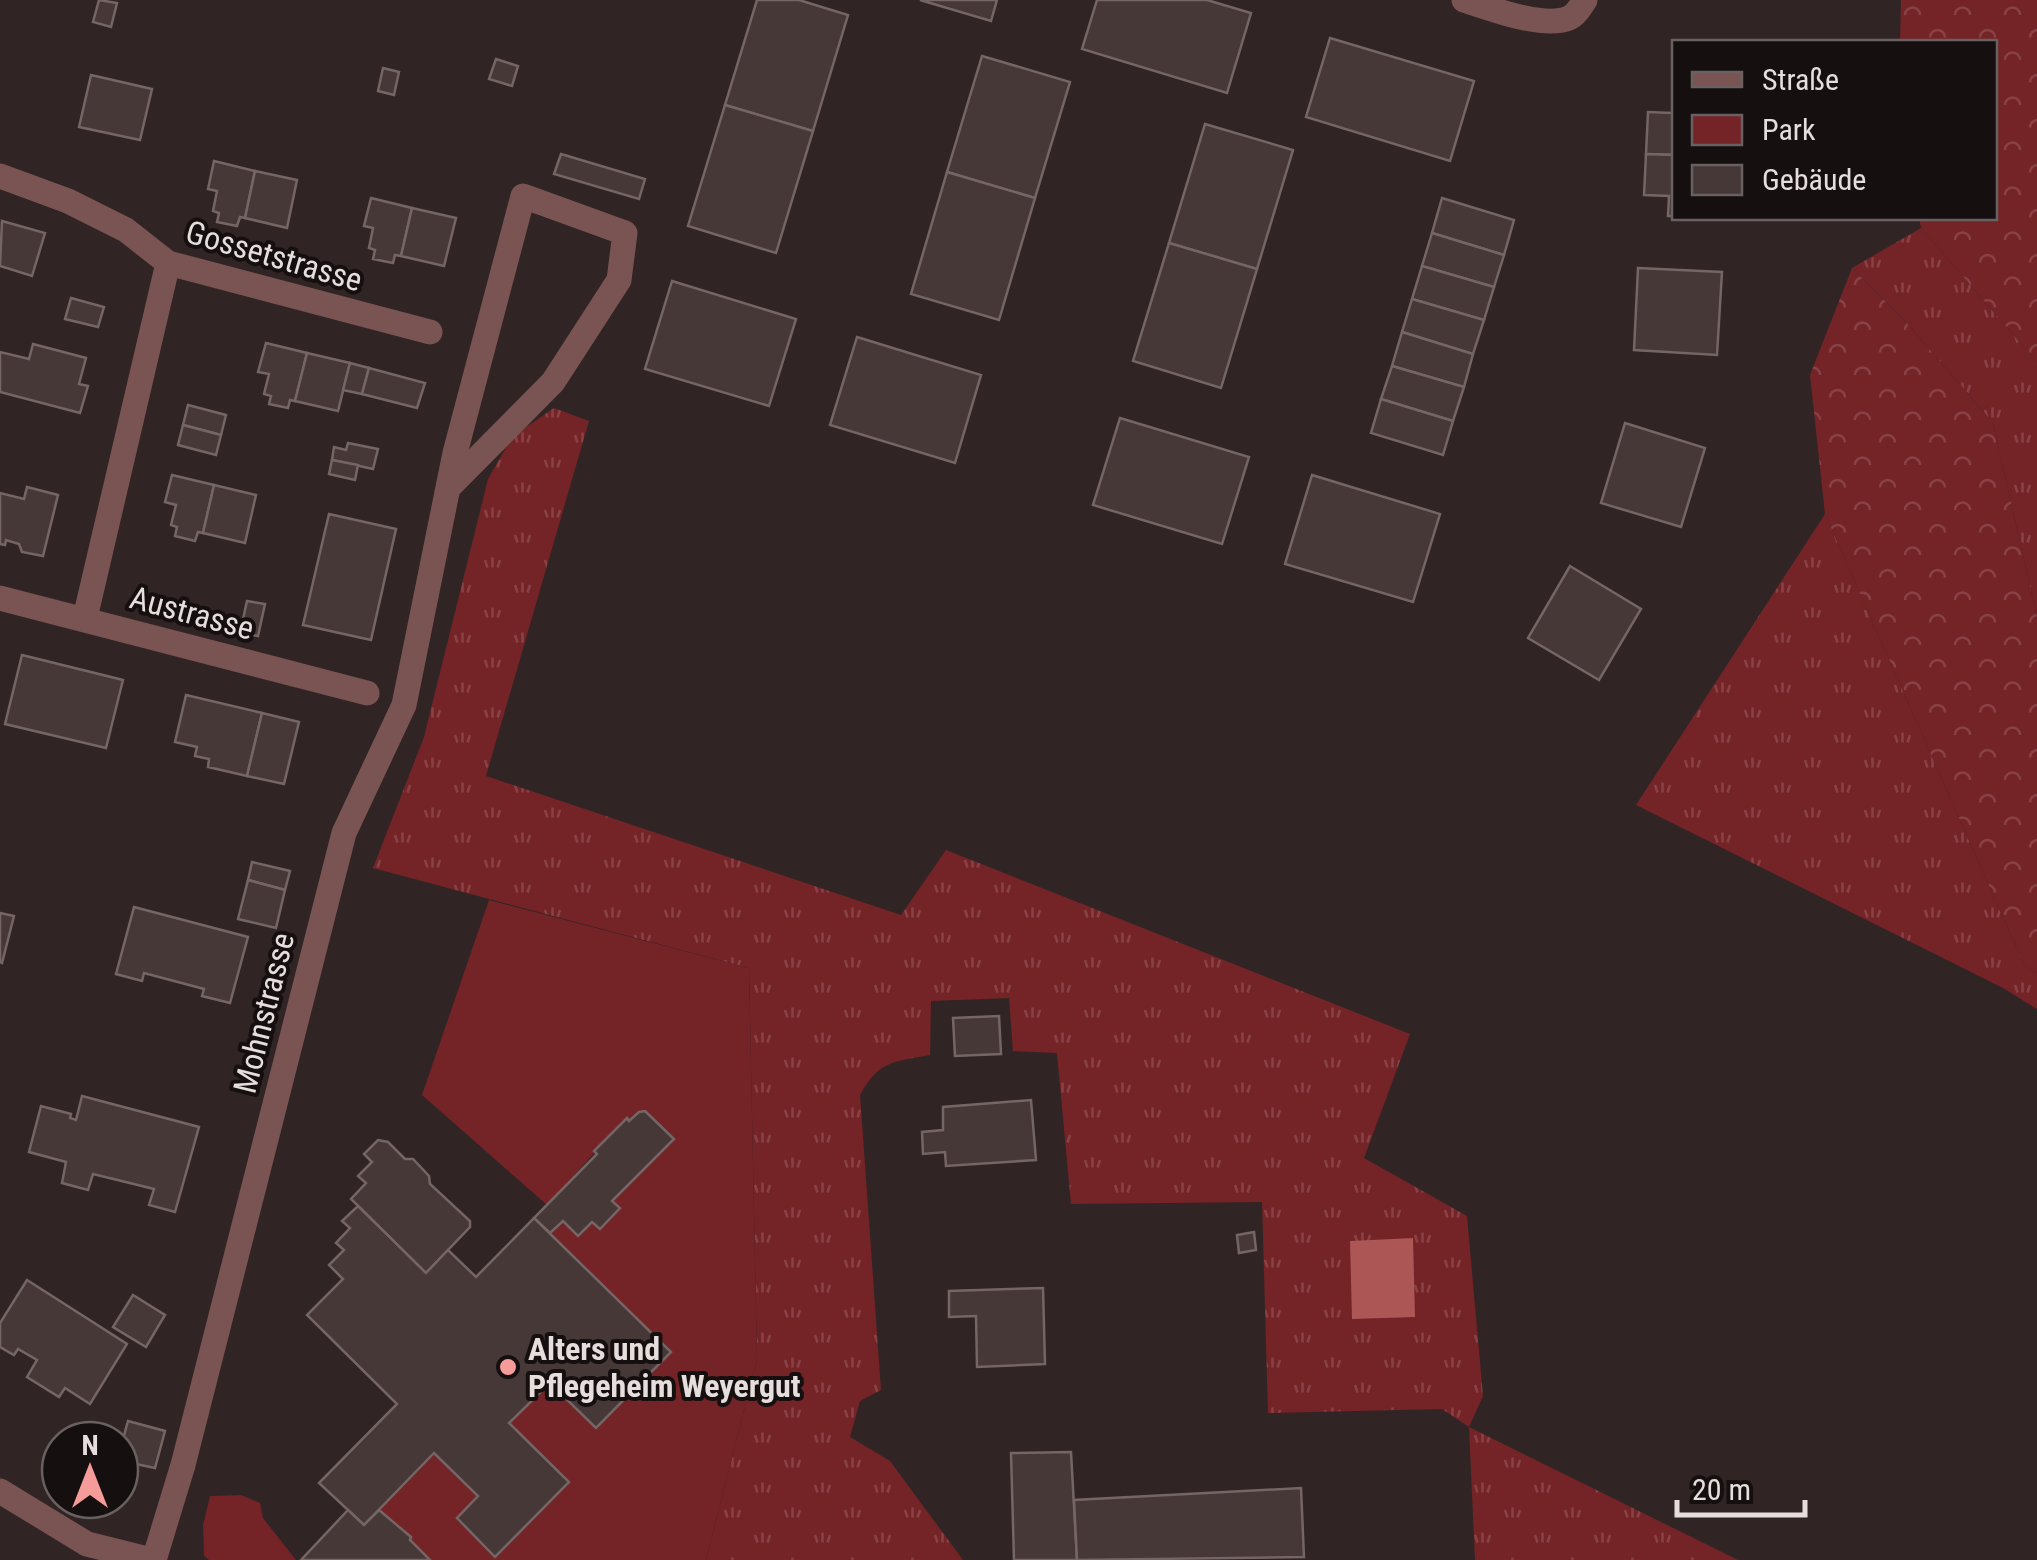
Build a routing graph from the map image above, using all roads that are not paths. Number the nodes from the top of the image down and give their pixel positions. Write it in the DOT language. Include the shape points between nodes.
graph roads {
  1 [pos="1464,0"];
  2 [pos="1585,0"];
  3 [pos="0,176"];
  4 [pos="168,263"];
  5 [pos="430,332"];
  6 [pos="448,488"];
  7 [pos="0,598"];
  8 [pos="85,618"];
  9 [pos="367,693"];
  10 [pos="0,1491"];
  11 [pos="153,1560"];
  1 -- 2 [label="street" via="1552,21 1570,18"];
  3 -- 4 [label="street, Gossetstrasse" via="126,230"];
  4 -- 5 [label="street, Gossetstrasse"];
  4 -- 8 [label="street"];
  6 -- 6 [label="street, Mohnstrasse" via="553,382 619,280 625,233 523,196"];
  6 -- 11 [label="street, Mohnstrasse" via="404,705 344,833 183,1466"];
  7 -- 8 [label="street, Austrasse"];
  8 -- 9 [label="street, Austrasse"];
  10 -- 11 [label="street" via="87,1544"];
}
